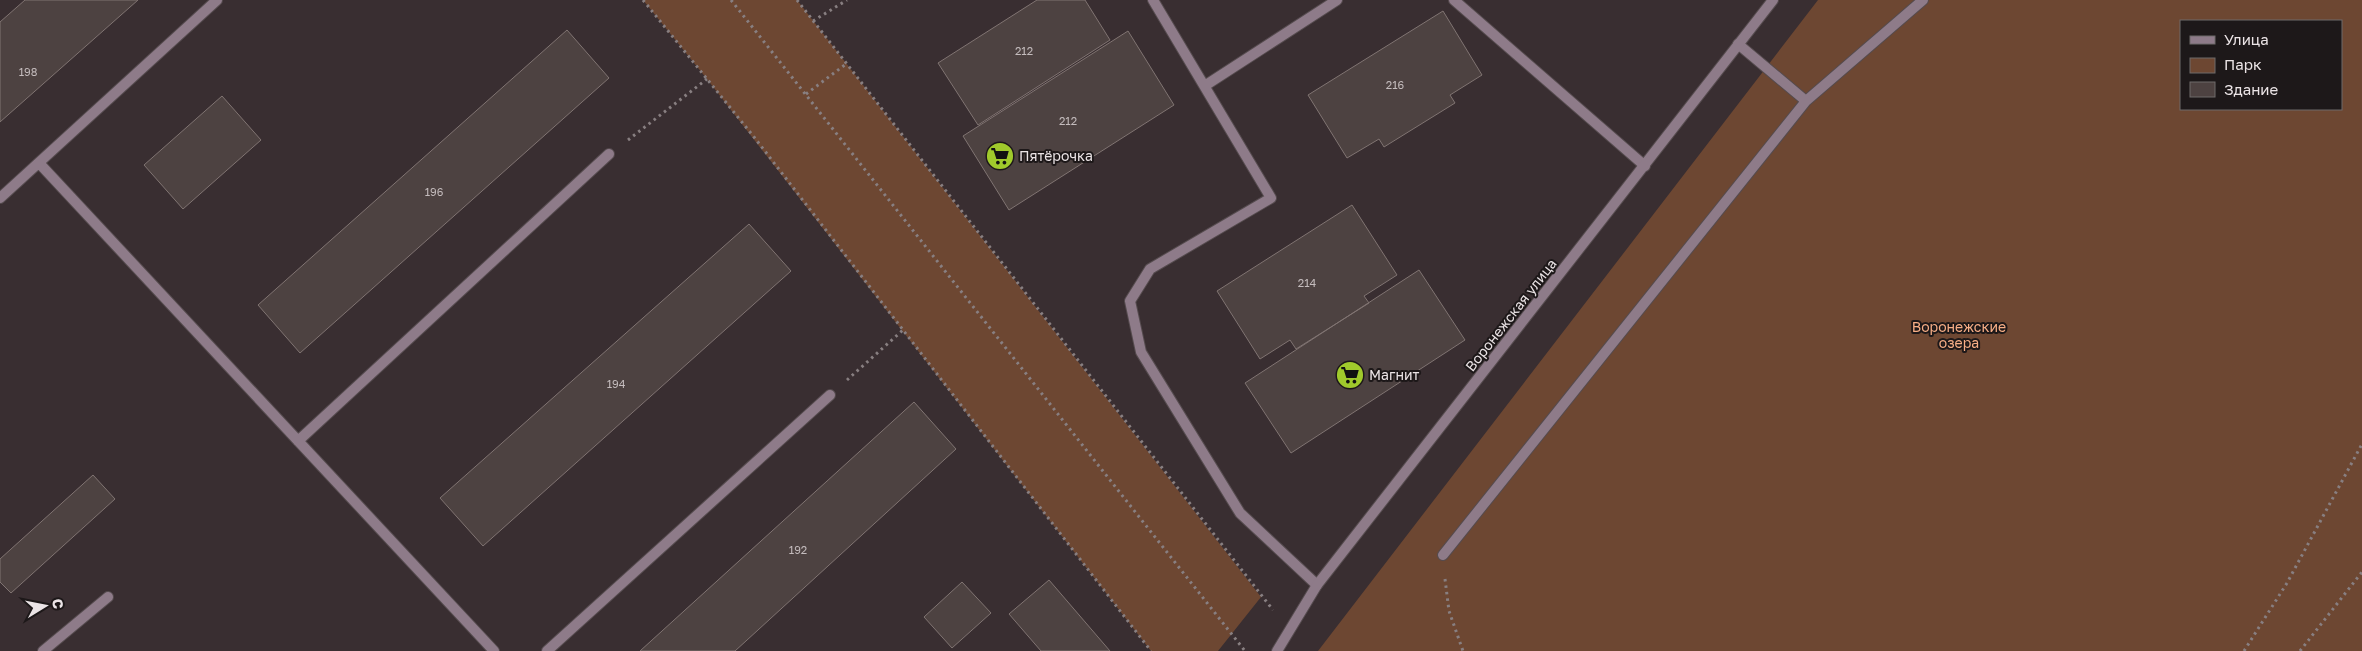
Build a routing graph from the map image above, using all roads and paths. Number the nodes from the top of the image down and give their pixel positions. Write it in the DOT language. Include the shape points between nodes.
graph roads {
  1 [pos="217,0"];
  2 [pos="643,0"];
  3 [pos="731,0"];
  4 [pos="796,0"];
  5 [pos="847,0"];
  6 [pos="1153,0"];
  7 [pos="1337,0"];
  8 [pos="1454,0"];
  9 [pos="1773,0"];
  10 [pos="1923,0"];
  11 [pos="813,21"];
  12 [pos="1738,44"];
  13 [pos="846,64"];
  14 [pos="707,79"];
  15 [pos="1206,85"];
  16 [pos="806,94"];
  17 [pos="1806,101"];
  18 [pos="609,154"];
  19 [pos="39,163"];
  20 [pos="1645,166"];
  21 [pos="0,198"];
  22 [pos="903,330"];
  23 [pos="830,395"];
  24 [pos="298,441"];
  25 [pos="2362,444"];
  26 [pos="1443,555"];
  27 [pos="2362,572"];
  28 [pos="1317,585"];
  29 [pos="108,596"];
  30 [pos="1291,629"];
  31 [pos="43,651"];
  32 [pos="494,651"];
  33 [pos="548,651"];
  34 [pos="1151,651"];
  35 [pos="1245,651"];
  36 [pos="1277,651"];
  37 [pos="1463,651"];
  38 [pos="2244,651"];
  39 [pos="2300,651"];
  1 -- 19 [label="street"];
  2 -- 14 [label="path"];
  3 -- 16 [label="path"];
  4 -- 11 [label="path"];
  5 -- 11 [label="path"];
  6 -- 15 [label="street"];
  7 -- 15 [label="street"];
  8 -- 20 [label="street"];
  9 -- 12 [label="street, Воронежская улица"];
  10 -- 17 [label="street"];
  11 -- 13 [label="path"];
  12 -- 17 [label="street"];
  12 -- 20 [label="street, Воронежская улица"];
  13 -- 16 [label="path"];
  13 -- 30 [label="path" via="1261,597"];
  14 -- 18 [label="path"];
  14 -- 22 [label="path"];
  15 -- 28 [label="street" via="1271,198 1150,269 1130,301 1141,352 1240,513"];
  16 -- 35 [label="path"];
  17 -- 26 [label="street"];
  18 -- 24 [label="street"];
  19 -- 21 [label="street"];
  19 -- 24 [label="street"];
  20 -- 28 [label="street, Воронежская улица"];
  22 -- 23 [label="path"];
  22 -- 34 [label="path"];
  23 -- 33 [label="street"];
  24 -- 32 [label="street"];
  25 -- 38 [label="path" via="2287,583"];
  26 -- 37 [label="path" via="1449,611"];
  27 -- 39 [label="path"];
  28 -- 30 [label="street, Воронежская улица"];
  29 -- 31 [label="street"];
  30 -- 36 [label="street, Воронежская улица"];
}
